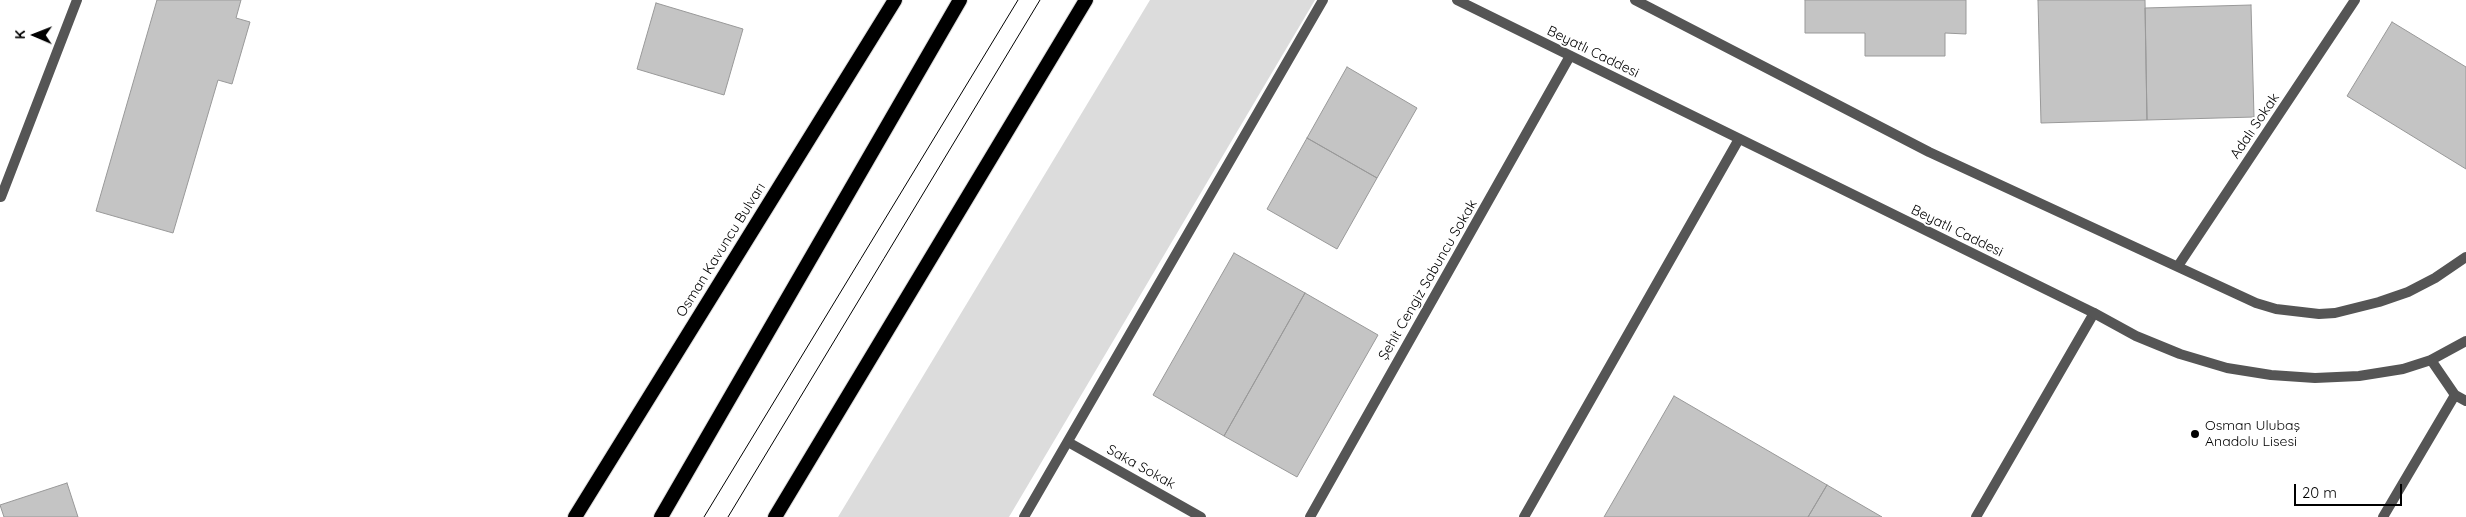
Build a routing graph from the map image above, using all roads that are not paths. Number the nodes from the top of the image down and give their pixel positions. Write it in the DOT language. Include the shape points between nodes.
graph roads {
  1 [pos="77,0"];
  2 [pos="895,0"];
  3 [pos="960,0"];
  4 [pos="1086,0"];
  5 [pos="1323,0"];
  6 [pos="1457,0"];
  7 [pos="1635,0"];
  8 [pos="2354,0"];
  9 [pos="1570,56"];
  10 [pos="1739,139"];
  11 [pos="1,197"];
  12 [pos="2466,257"];
  13 [pos="2178,266"];
  14 [pos="2094,313"];
  15 [pos="2466,342"];
  16 [pos="2431,360"];
  17 [pos="2455,394"];
  18 [pos="2466,401"];
  19 [pos="1068,442"];
  20 [pos="575,517"];
  21 [pos="661,517"];
  22 [pos="775,517"];
  23 [pos="1024,517"];
  24 [pos="1201,517"];
  25 [pos="1310,517"];
  26 [pos="1524,517"];
  27 [pos="1976,517"];
  28 [pos="2383,517"];
  1 -- 11 [label="street"];
  2 -- 20 [label="highway, Osman Kavuncu Bulvarı"];
  3 -- 21 [label="highway"];
  4 -- 22 [label="highway"];
  5 -- 19 [label="street"];
  6 -- 9 [label="street, Beyatlı Caddesi"];
  7 -- 13 [label="street" via="1929,152"];
  8 -- 13 [label="street, Adalı Sokak"];
  9 -- 10 [label="street, Beyatlı Caddesi"];
  9 -- 25 [label="street, Şehit Cengiz Sabuncu Sokak"];
  10 -- 14 [label="street, Beyatlı Caddesi"];
  10 -- 26 [label="street"];
  12 -- 13 [label="street" via="2408,292 2350,310 2319,314 2298,314 2269,307"];
  14 -- 16 [label="street, Beyatlı Caddesi" via="2136,336 2180,354 2227,368 2271,375 2359,376 2403,369"];
  14 -- 27 [label="street"];
  15 -- 16 [label="street, Beyatlı Caddesi"];
  16 -- 17 [label="street"];
  17 -- 18 [label="street"];
  17 -- 28 [label="street"];
  19 -- 23 [label="street"];
  19 -- 24 [label="street, Saka Sokak"];
}
